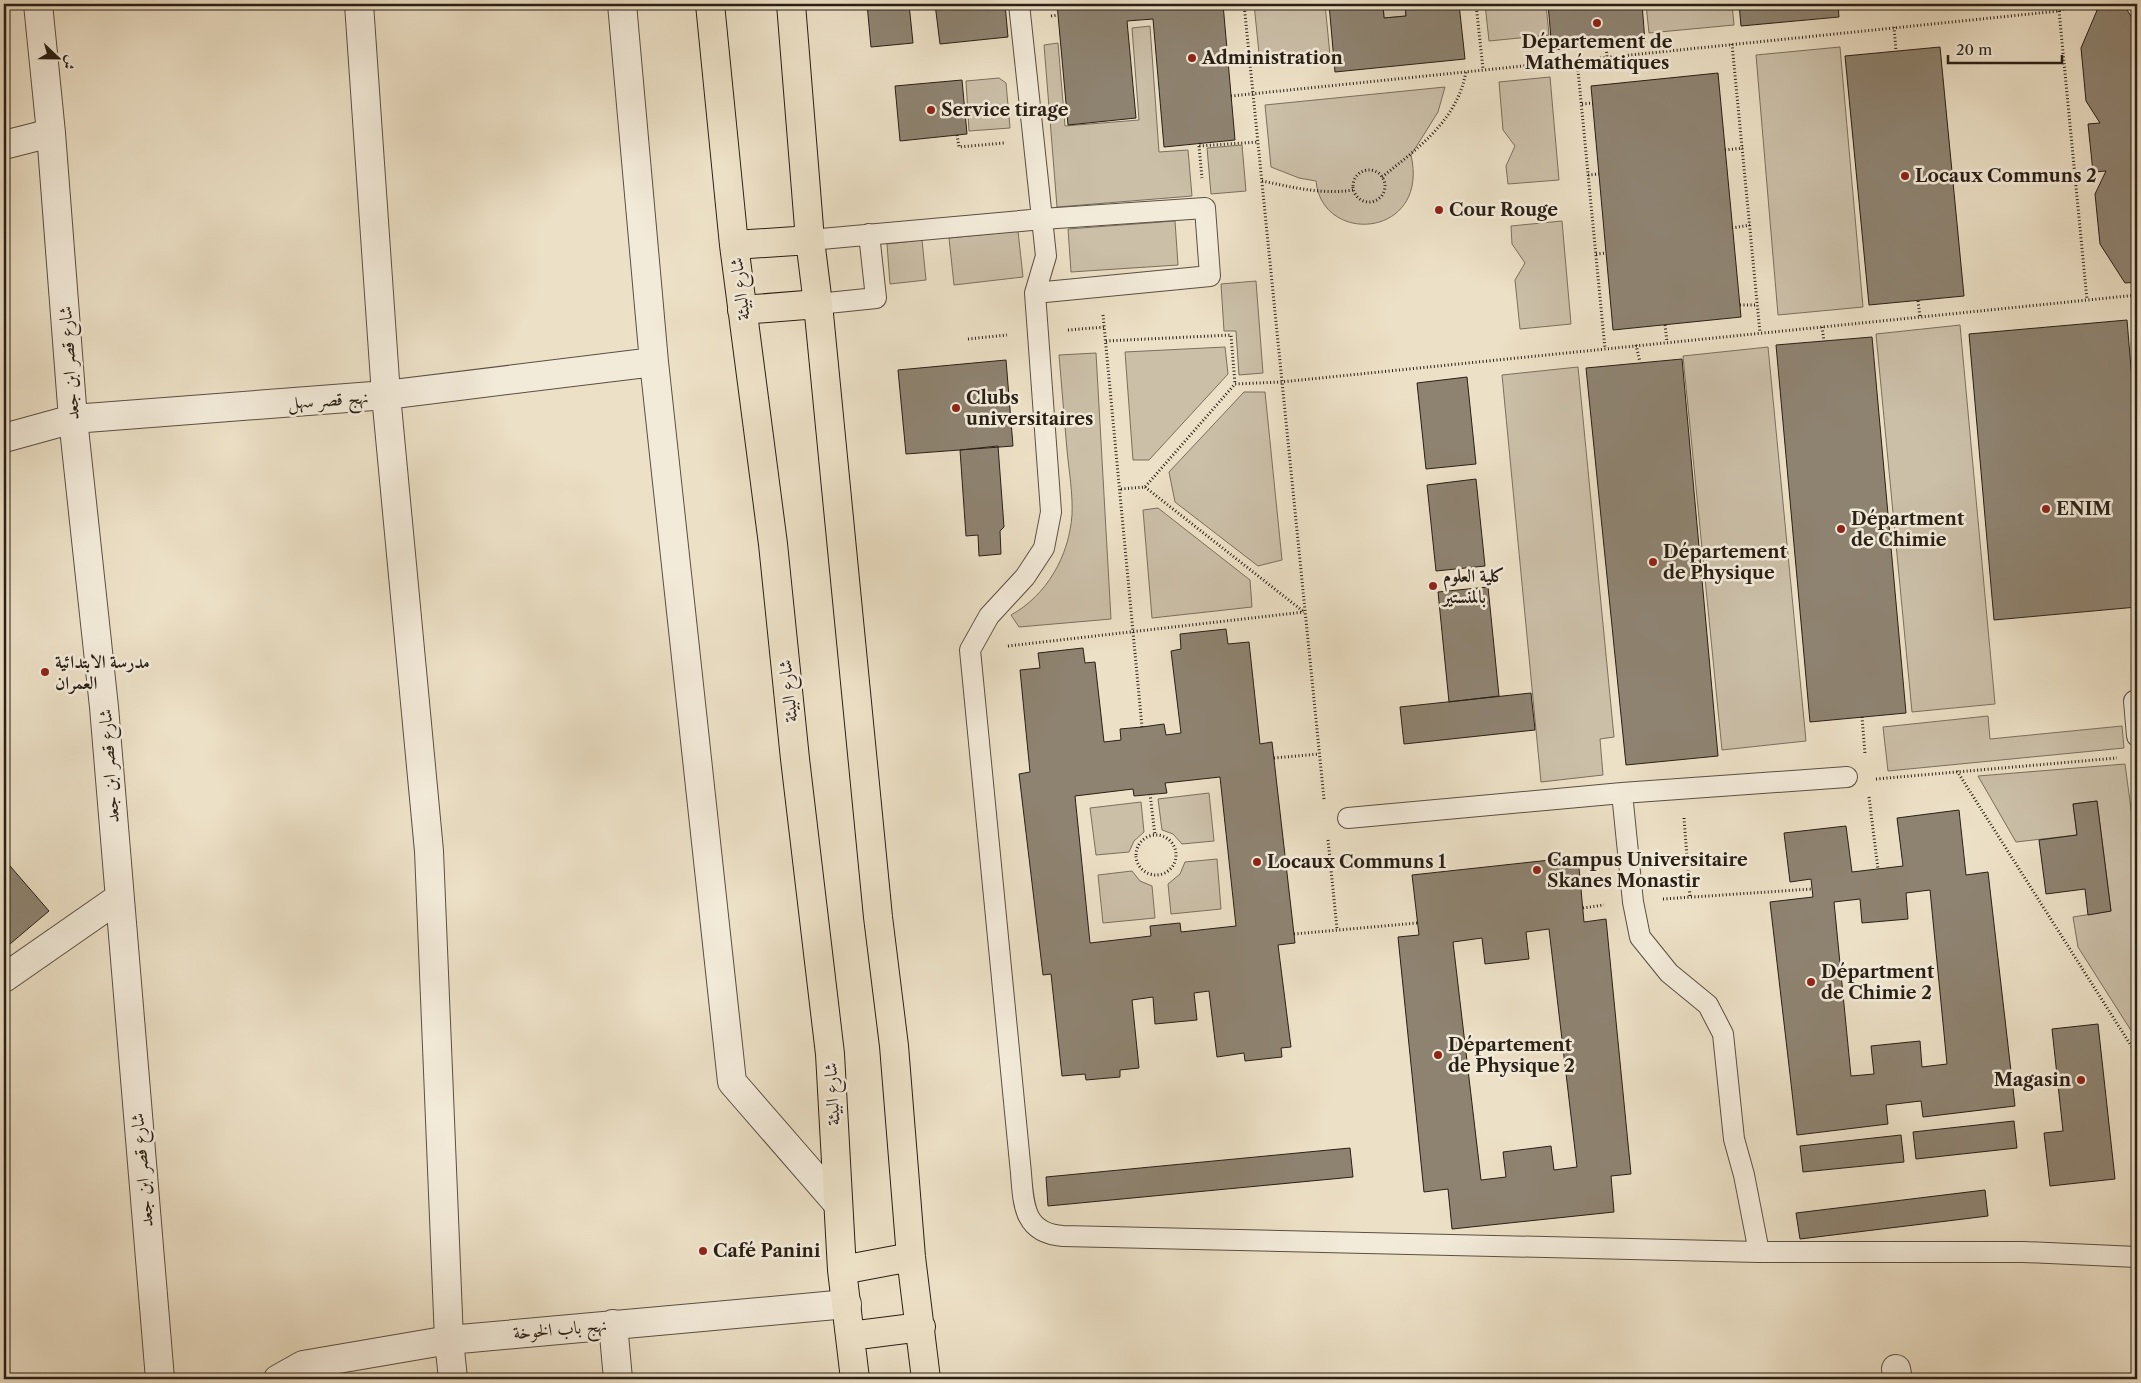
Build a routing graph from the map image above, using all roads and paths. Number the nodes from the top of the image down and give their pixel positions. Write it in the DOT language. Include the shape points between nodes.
graph roads {
  1 [pos="38,4"];
  2 [pos="359,4"];
  3 [pos="622,4"];
  4 [pos="710,4"];
  5 [pos="791,4"];
  6 [pos="1019,4"];
  7 [pos="1244,4"];
  8 [pos="1476,4"];
  9 [pos="2076,4"];
  10 [pos="2059,11"];
  11 [pos="1894,27"];
  12 [pos="1732,44"];
  13 [pos="1606,45"];
  14 [pos="1896,52"];
  15 [pos="1607,57"];
  16 [pos="1577,60"];
  17 [pos="1483,69"];
  18 [pos="1466,71"];
  19 [pos="1253,92"];
  20 [pos="1231,96"];
  21 [pos="1582,104"];
  22 [pos="1593,104"];
  23 [pos="51,133"];
  24 [pos="957,136"];
  25 [pos="1034,140"];
  26 [pos="1258,142"];
  27 [pos="1200,143"];
  28 [pos="4,145"];
  29 [pos="1743,148"];
  30 [pos="1725,150"];
  31 [pos="1599,174"];
  32 [pos="1588,175"];
  33 [pos="1382,177"];
  34 [pos="1262,181"];
  35 [pos="1353,190"];
  36 [pos="1042,219"];
  37 [pos="1750,225"];
  38 [pos="1732,228"];
  39 [pos="869,234"];
  40 [pos="810,240"];
  41 [pos="734,245"];
  42 [pos="1596,254"];
  43 [pos="1606,254"];
  44 [pos="1101,288"];
  45 [pos="1036,293"];
  46 [pos="2137,295"];
  47 [pos="1918,300"];
  48 [pos="2087,300"];
  49 [pos="818,304"];
  50 [pos="1740,305"];
  51 [pos="1757,305"];
  52 [pos="742,310"];
  53 [pos="1920,317"];
  54 [pos="1665,325"];
  55 [pos="1822,327"];
  56 [pos="1760,332"];
  57 [pos="1106,341"];
  58 [pos="1824,341"];
  59 [pos="1667,342"];
  60 [pos="1636,345"];
  61 [pos="1605,349"];
  62 [pos="654,362"];
  63 [pos="1640,362"];
  64 [pos="1281,382"];
  65 [pos="1235,384"];
  66 [pos="386,395"];
  67 [pos="73,419"];
  68 [pos="4,438"];
  69 [pos="1145,487"];
  70 [pos="1122,490"];
  71 [pos="1304,612"];
  72 [pos="1133,633"];
  73 [pos="970,650"];
  74 [pos="2137,701"];
  75 [pos="1142,727"];
  76 [pos="2137,736"];
  77 [pos="1319,754"];
  78 [pos="1274,758"];
  79 [pos="2118,758"];
  80 [pos="1957,772"];
  81 [pos="1847,777"];
  82 [pos="1868,780"];
  83 [pos="1682,789"];
  84 [pos="1622,793"];
  85 [pos="1150,794"];
  86 [pos="1324,803"];
  87 [pos="1348,818"];
  88 [pos="1327,832"];
  89 [pos="1155,835"];
  90 [pos="1812,889"];
  91 [pos="1690,897"];
  92 [pos="119,898"];
  93 [pos="1633,902"];
  94 [pos="1583,908"];
  95 [pos="1417,923"];
  96 [pos="1337,929"];
  97 [pos="1294,934"];
  98 [pos="4,978"];
  99 [pos="2137,1055"];
  100 [pos="838,1204"];
  101 [pos="1759,1252"];
  102 [pos="911,1257"];
  103 [pos="2137,1257"];
  104 [pos="842,1270"];
  105 [pos="847,1304"];
  106 [pos="613,1324"];
  107 [pos="921,1327"];
  108 [pos="850,1336"];
  109 [pos="449,1340"];
  110 [pos="160,1379"];
  111 [pos="278,1379"];
  112 [pos="453,1379"];
  113 [pos="618,1379"];
  114 [pos="855,1379"];
  115 [pos="926,1379"];
  1 -- 23 [label="street, شارع قصر ابن جعد"];
  2 -- 66 [label="street"];
  3 -- 62 [label="street"];
  4 -- 41 [label="main road, شارع البيئة"];
  5 -- 40 [label="main road"];
  6 -- 25 [label="lane"];
  7 -- 19 [label="path"];
  8 -- 17 [label="path"];
  9 -- 10 [label="path"];
  10 -- 11 [label="path"];
  10 -- 48 [label="path"];
  11 -- 12 [label="path"];
  11 -- 14 [label="path"];
  12 -- 15 [label="path"];
  12 -- 29 [label="path"];
  13 -- 15 [label="path"];
  15 -- 16 [label="path"];
  16 -- 17 [label="path"];
  16 -- 21 [label="path"];
  17 -- 18 [label="path"];
  18 -- 19 [label="path"];
  18 -- 33 [label="path" via="1464,86 1450,114 1422,145"];
  19 -- 20 [label="path"];
  19 -- 26 [label="path"];
  21 -- 22 [label="path"];
  21 -- 32 [label="path"];
  23 -- 28 [label="street"];
  23 -- 67 [label="street, شارع قصر ابن جعد"];
  24 -- 25 [label="path" via="959,147"];
  25 -- 36 [label="lane"];
  26 -- 27 [label="path" via="1200,146"];
  26 -- 34 [label="path"];
  29 -- 30 [label="path"];
  29 -- 37 [label="path"];
  31 -- 32 [label="path"];
  32 -- 42 [label="path"];
  33 -- 35 [label="path" via="1374,170 1363,171 1355,178"];
  33 -- 35 [label="path" via="1385,187 1377,200 1361,201"];
  34 -- 35 [label="path" via="1307,190"];
  34 -- 64 [label="path"];
  36 -- 39 [label="lane"];
  36 -- 44 [label="lane" via="1205,208 1210,276"];
  36 -- 45 [label="lane" via="1046,256"];
  37 -- 38 [label="path"];
  37 -- 51 [label="path"];
  39 -- 40 [label="lane"];
  39 -- 49 [label="lane" via="876,298"];
  40 -- 41 [label="main road"];
  40 -- 49 [label="main road"];
  41 -- 52 [label="main road, شارع البيئة"];
  42 -- 43 [label="path"];
  42 -- 61 [label="path"];
  44 -- 45 [label="lane"];
  44 -- 57 [label="path"];
  45 -- 73 [label="lane" via="1051,512 1044,548 1025,577 989,616"];
  46 -- 48 [label="path"];
  47 -- 53 [label="path"];
  48 -- 53 [label="path"];
  49 -- 52 [label="main road"];
  49 -- 102 [label="main road" via="878,917 894,1046"];
  50 -- 51 [label="path"];
  51 -- 56 [label="path"];
  52 -- 100 [label="main road, شارع البيئة" via="773,544 830,1054"];
  53 -- 55 [label="path"];
  54 -- 59 [label="path"];
  55 -- 56 [label="path"];
  55 -- 58 [label="path"];
  56 -- 59 [label="path"];
  57 -- 65 [label="path" via="1231,335"];
  57 -- 70 [label="path"];
  59 -- 60 [label="path"];
  60 -- 61 [label="path"];
  60 -- 63 [label="path"];
  61 -- 64 [label="path"];
  62 -- 66 [label="street, نهج قصر سهل"];
  62 -- 100 [label="street" via="732,1082"];
  64 -- 65 [label="path"];
  64 -- 71 [label="path"];
  65 -- 69 [label="path"];
  66 -- 67 [label="street, نهج قصر سهل"];
  66 -- 109 [label="street" via="428,851"];
  67 -- 68 [label="street, نهج قصر سهل"];
  67 -- 92 [label="street, شارع قصر ابن جعد" via="104,707"];
  69 -- 70 [label="path"];
  69 -- 71 [label="path"];
  70 -- 72 [label="path"];
  71 -- 72 [label="path"];
  71 -- 77 [label="path"];
  72 -- 73 [label="path"];
  72 -- 75 [label="path"];
  73 -- 101 [label="lane" via="1026,1214 1040,1231 1051,1236"];
  74 -- 76 [label="lane" via="2134,701"];
  77 -- 78 [label="path"];
  77 -- 86 [label="path"];
  79 -- 80 [label="path"];
  80 -- 82 [label="path"];
  80 -- 99 [label="path"];
  81 -- 83 [label="lane"];
  83 -- 84 [label="lane"];
  83 -- 91 [label="path"];
  84 -- 87 [label="lane"];
  84 -- 93 [label="lane"];
  85 -- 89 [label="path"];
  88 -- 96 [label="path"];
  89 -- 89 [label="path" via="1168,839 1175,856 1170,868 1159,875 1141,868 1136,857 1136,850 1143,839"];
  90 -- 91 [label="path"];
  91 -- 93 [label="path"];
  92 -- 98 [label="street"];
  92 -- 110 [label="street, شارع قصر ابن جعد"];
  93 -- 94 [label="path"];
  93 -- 101 [label="lane" via="1640,937 1669,973 1708,1005 1723,1034 1734,1139"];
  95 -- 96 [label="path"];
  96 -- 97 [label="path"];
  100 -- 104 [label="main road, شارع البيئة"];
  101 -- 103 [label="lane" via="2024,1252"];
  102 -- 104 [label="main road"];
  102 -- 107 [label="main road"];
  104 -- 105 [label="main road, شارع البيئة"];
  105 -- 106 [label="street, نهج باب الخوخة"];
  105 -- 108 [label="main road, شارع البيئة"];
  106 -- 109 [label="street, نهج باب الخوخة"];
  106 -- 113 [label="street"];
  107 -- 108 [label="main road"];
  107 -- 115 [label="main road"];
  108 -- 114 [label="main road, شارع البيئة"];
  109 -- 111 [label="street, نهج باب الخوخة" via="303,1365"];
  109 -- 112 [label="street"];
}
